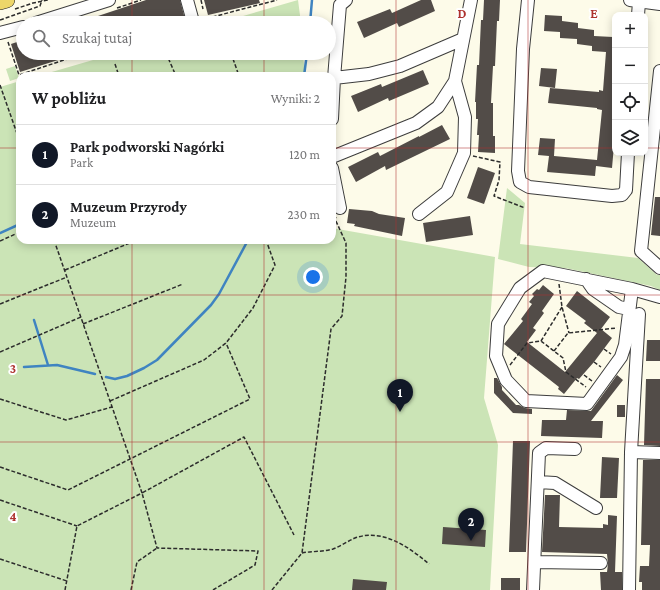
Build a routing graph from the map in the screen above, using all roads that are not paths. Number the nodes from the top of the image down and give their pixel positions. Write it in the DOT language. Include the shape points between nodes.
graph roads {
  1 [pos="109,0"];
  2 [pos="187,0"];
  3 [pos="346,0"];
  4 [pos="471,0"];
  5 [pos="528,0"];
  6 [pos="634,1"];
  7 [pos="0,2"];
  8 [pos="660,4"];
  9 [pos="10,5"];
  10 [pos="637,12"];
  11 [pos="58,16"];
  12 [pos="191,16"];
  13 [pos="16,29"];
  14 [pos="2,33"];
  15 [pos="464,39"];
  16 [pos="336,54"];
  17 [pos="335,60"];
  18 [pos="660,71"];
  19 [pos="334,72"];
  20 [pos="336,78"];
  21 [pos="455,81"];
  22 [pos="336,155"];
  23 [pos="628,156"];
  24 [pos="336,188"];
  25 [pos="340,208"];
  26 [pos="419,214"];
  27 [pos="660,268"];
  28 [pos="586,279"];
  29 [pos="632,289"];
  30 [pos="660,296"];
  31 [pos="634,311"];
  32 [pos="575,450"];
  33 [pos="631,452"];
  34 [pos="660,453"];
  35 [pos="538,482"];
  36 [pos="596,508"];
  37 [pos="535,562"];
  38 [pos="601,563"];
  39 [pos="533,590"];
  40 [pos="629,590"];
  1 -- 11 [label="street"];
  2 -- 12 [label="street"];
  3 -- 16 [label="street" via="340,5"];
  4 -- 15 [label="street"];
  5 -- 23 [label="street" via="523,49 518,163 520,182 529,187 622,195 626,190"];
  6 -- 8 [label="street"];
  6 -- 10 [label="street"];
  7 -- 9 [label="main road"];
  13 -- 14 [label="street"];
  15 -- 20 [label="street" via="400,66 369,74"];
  15 -- 21 [label="street"];
  17 -- 19 [label="street"];
  18 -- 27 [label="street" via="641,251"];
  21 -- 22 [label="street" via="438,107 416,123"];
  21 -- 26 [label="street" via="465,117 464,153 447,192"];
  24 -- 25 [label="street"];
  28 -- 29 [label="street"];
  28 -- 31 [label="street" via="593,289 619,307"];
  28 -- 31 [label="street" via="543,271 520,288 498,324 496,356 506,380 526,401 586,404 621,357"];
  29 -- 30 [label="street"];
  29 -- 31 [label="street"];
  31 -- 33 [label="street"];
  32 -- 35 [label="street" via="546,448 539,453"];
  33 -- 34 [label="street"];
  33 -- 40 [label="street"];
  35 -- 36 [label="street" via="555,483"];
  35 -- 37 [label="street"];
  37 -- 38 [label="street"];
  37 -- 39 [label="street"];
}
